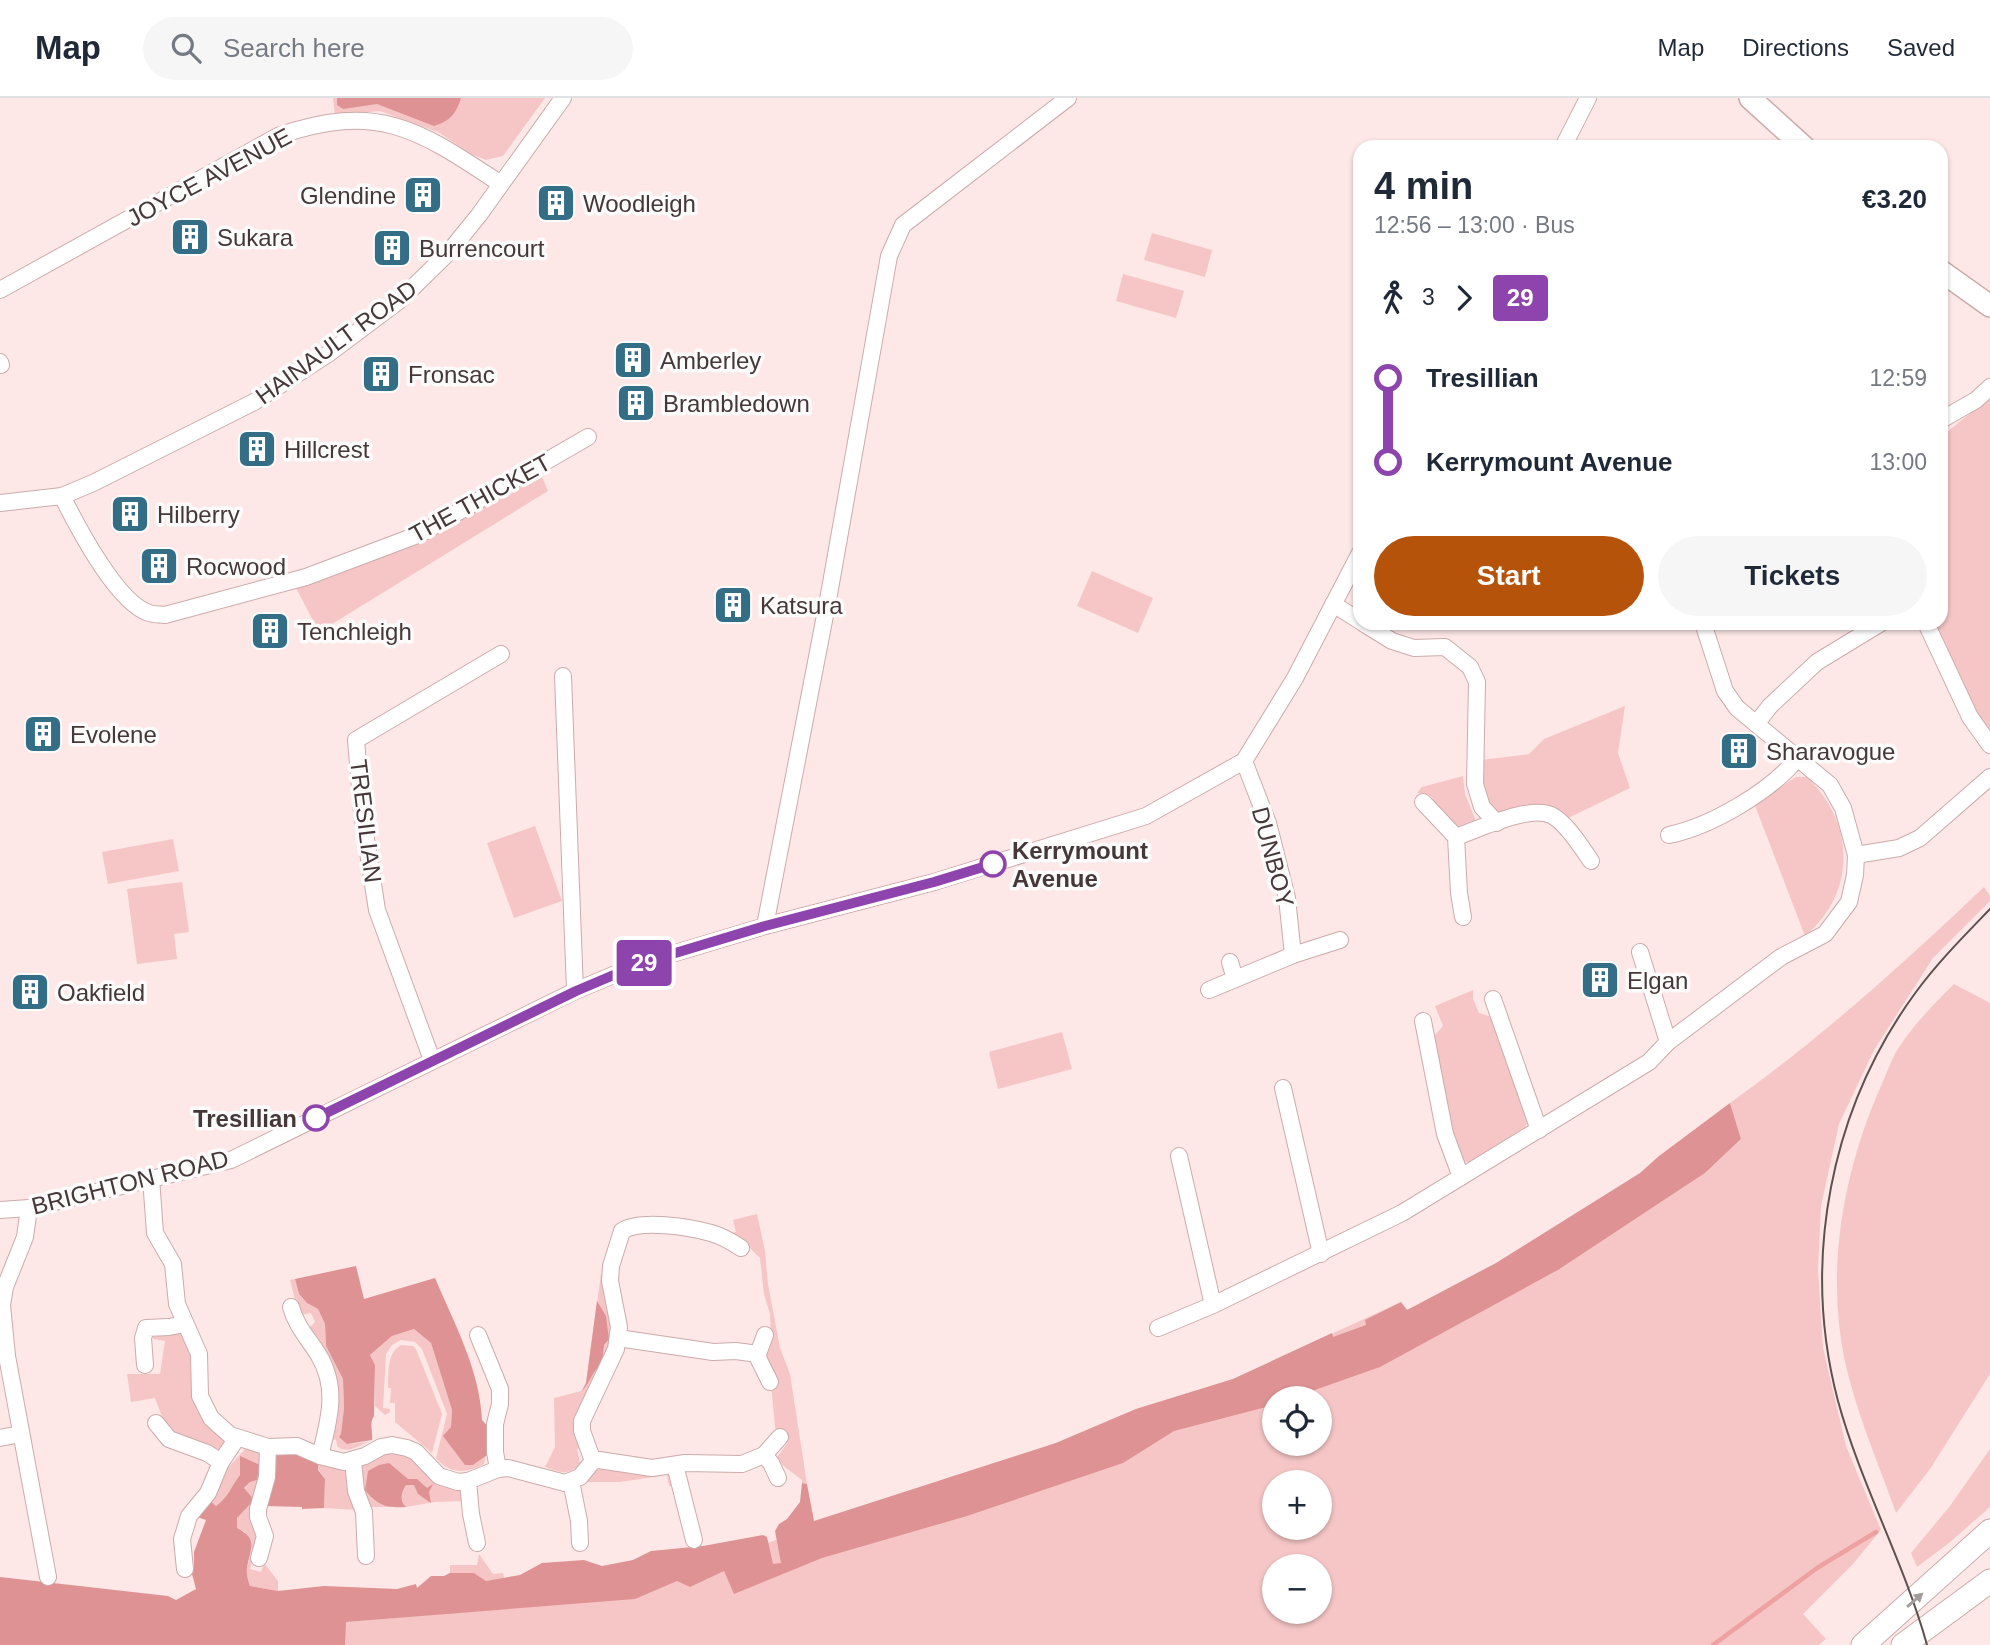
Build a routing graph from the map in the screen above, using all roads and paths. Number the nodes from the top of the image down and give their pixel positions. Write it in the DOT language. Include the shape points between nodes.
graph roads {
  1 [pos="563,98"];
  2 [pos="1068,98"];
  3 [pos="1588,98"];
  4 [pos="1750,98"];
  5 [pos="1567,140"];
  6 [pos="1796,140"];
  7 [pos="501,184"];
  8 [pos="1948,276"];
  9 [pos="0,290"];
  10 [pos="1990,306"];
  11 [pos="1990,387"];
  12 [pos="1948,416"];
  13 [pos="588,436"];
  14 [pos="62,496"];
  15 [pos="0,503"];
  16 [pos="1353,567"];
  17 [pos="1334,604"];
  18 [pos="1353,616"];
  19 [pos="1375,630"];
  20 [pos="1705,630"];
  21 [pos="1870,630"];
  22 [pos="1929,630"];
  23 [pos="500,654"];
  24 [pos="563,676"];
  25 [pos="1756,724"];
  26 [pos="1990,744"];
  27 [pos="1797,759"];
  28 [pos="1244,761"];
  29 [pos="1990,777"];
  30 [pos="1423,802"];
  31 [pos="1497,823"];
  32 [pos="1669,835"];
  33 [pos="1456,837"];
  34 [pos="1856,855"];
  35 [pos="1591,861"];
  36 [pos="1463,917"];
  37 [pos="765,926"];
  38 [pos="1340,940"];
  39 [pos="1640,952"];
  40 [pos="1293,955"];
  41 [pos="1230,962"];
  42 [pos="1235,979"];
  43 [pos="1209,990"];
  44 [pos="576,991"];
  45 [pos="1493,999"];
  46 [pos="1423,1021"];
  47 [pos="1668,1042"];
  48 [pos="432,1060"];
  49 [pos="1283,1087"];
  50 [pos="1539,1130"];
  51 [pos="1179,1156"];
  52 [pos="1461,1177"];
  53 [pos="151,1178"];
  54 [pos="29,1208"];
  55 [pos="0,1210"];
  56 [pos="741,1248"];
  57 [pos="1321,1254"];
  58 [pos="1213,1305"];
  59 [pos="291,1307"];
  60 [pos="186,1324"];
  61 [pos="1158,1328"];
  62 [pos="478,1335"];
  63 [pos="765,1335"];
  64 [pos="618,1338"];
  65 [pos="758,1354"];
  66 [pos="145,1365"];
  67 [pos="770,1382"];
  68 [pos="156,1423"];
  69 [pos="21,1434"];
  70 [pos="780,1437"];
  71 [pos="0,1438"];
  72 [pos="237,1438"];
  73 [pos="268,1447"];
  74 [pos="320,1455"];
  75 [pos="764,1455"];
  76 [pos="353,1461"];
  77 [pos="593,1461"];
  78 [pos="221,1462"];
  79 [pos="675,1465"];
  80 [pos="498,1469"];
  81 [pos="778,1478"];
  82 [pos="468,1481"];
  83 [pos="571,1482"];
  84 [pos="1990,1531"];
  85 [pos="694,1540"];
  86 [pos="477,1543"];
  87 [pos="580,1544"];
  88 [pos="366,1556"];
  89 [pos="259,1558"];
  90 [pos="185,1569"];
  91 [pos="48,1577"];
  92 [pos="1990,1581"];
  93 [pos="1863,1645"];
  94 [pos="1903,1645"];
  1 -- 7 [label="street, HAINAULT ROAD"];
  2 -- 37 [label="street" via="903,225 889,256"];
  3 -- 5 [label="street"];
  4 -- 6 [label="main road"];
  7 -- 9 [label="street, JOYCE AVENUE" via="409,129 366,121 307,126 278,136"];
  7 -- 14 [label="street, HAINAULT ROAD" via="422,280 328,354 254,402"];
  8 -- 10 [label="main road"];
  11 -- 12 [label="street"];
  13 -- 14 [label="street, THE THICKET" via="420,534 306,577 165,615 150,614 125,594 91,550"];
  14 -- 15 [label="street, HAINAULT ROAD"];
  16 -- 17 [label="street, BRIGHTON ROAD"];
  17 -- 18 [label="street"];
  17 -- 28 [label="street, BRIGHTON ROAD"];
  19 -- 31 [label="street" via="1414,648 1445,647 1470,667 1477,682 1475,784 1482,807"];
  20 -- 25 [label="street" via="1726,691"];
  21 -- 25 [label="street" via="1817,662"];
  22 -- 26 [label="street" via="1970,717"];
  23 -- 48 [label="street, TRESILIAN" via="356,740 377,910"];
  24 -- 44 [label="street"];
  25 -- 27 [label="street"];
  27 -- 32 [label="street" via="1754,798"];
  27 -- 34 [label="street" via="1830,785 1843,808"];
  28 -- 37 [label="street, BRIGHTON ROAD" via="1146,816 934,882"];
  28 -- 40 [label="street, DUNBOY" via="1268,823 1287,898"];
  29 -- 34 [label="street" via="1908,845"];
  30 -- 33 [label="street"];
  31 -- 33 [label="street"];
  31 -- 35 [label="street" via="1534,812 1552,816"];
  33 -- 36 [label="street"];
  34 -- 47 [label="street" via="1849,902 1825,934 1781,957"];
  37 -- 44 [label="street, BRIGHTON ROAD" via="642,963"];
  38 -- 40 [label="street"];
  39 -- 47 [label="street"];
  40 -- 42 [label="street"];
  41 -- 42 [label="street"];
  42 -- 43 [label="street"];
  44 -- 48 [label="street, BRIGHTON ROAD"];
  45 -- 50 [label="street"];
  46 -- 52 [label="street" via="1445,1134"];
  47 -- 50 [label="street" via="1649,1062"];
  48 -- 53 [label="street, BRIGHTON ROAD" via="231,1160"];
  49 -- 57 [label="street"];
  50 -- 52 [label="street"];
  51 -- 58 [label="street"];
  52 -- 57 [label="street"];
  53 -- 54 [label="street, BRIGHTON ROAD"];
  53 -- 60 [label="street" via="155,1233 173,1264 177,1304"];
  54 -- 55 [label="street, BRIGHTON ROAD"];
  54 -- 69 [label="street" via="25,1237 2,1305"];
  56 -- 64 [label="street" via="710,1232 650,1225 622,1231 610,1281"];
  57 -- 58 [label="street"];
  58 -- 61 [label="street"];
  59 -- 74 [label="street" via="301,1333 319,1356 332,1391"];
  60 -- 66 [label="street" via="146,1328"];
  60 -- 72 [label="street" via="199,1354 206,1410"];
  62 -- 80 [label="street" via="500,1389 495,1424"];
  63 -- 65 [label="street"];
  64 -- 65 [label="street"];
  64 -- 77 [label="street" via="610,1366 582,1421"];
  65 -- 67 [label="street"];
  68 -- 78 [label="street" via="169,1439"];
  69 -- 71 [label="street"];
  69 -- 91 [label="street"];
  70 -- 75 [label="street"];
  72 -- 73 [label="street"];
  72 -- 78 [label="street"];
  73 -- 74 [label="street" via="297,1446"];
  73 -- 89 [label="street" via="267,1477 258,1509 265,1536"];
  74 -- 76 [label="street"];
  75 -- 79 [label="street" via="742,1464"];
  75 -- 81 [label="street"];
  76 -- 82 [label="street" via="392,1445 416,1452 439,1476"];
  76 -- 88 [label="street" via="364,1512"];
  77 -- 79 [label="street" via="652,1468"];
  77 -- 83 [label="street"];
  78 -- 90 [label="street" via="183,1533"];
  79 -- 85 [label="street"];
  80 -- 82 [label="street"];
  80 -- 83 [label="street"];
  82 -- 86 [label="street"];
  83 -- 87 [label="street"];
  93 -- 84 [label="highway, one-way"];
  92 -- 94 [label="highway"];
}
